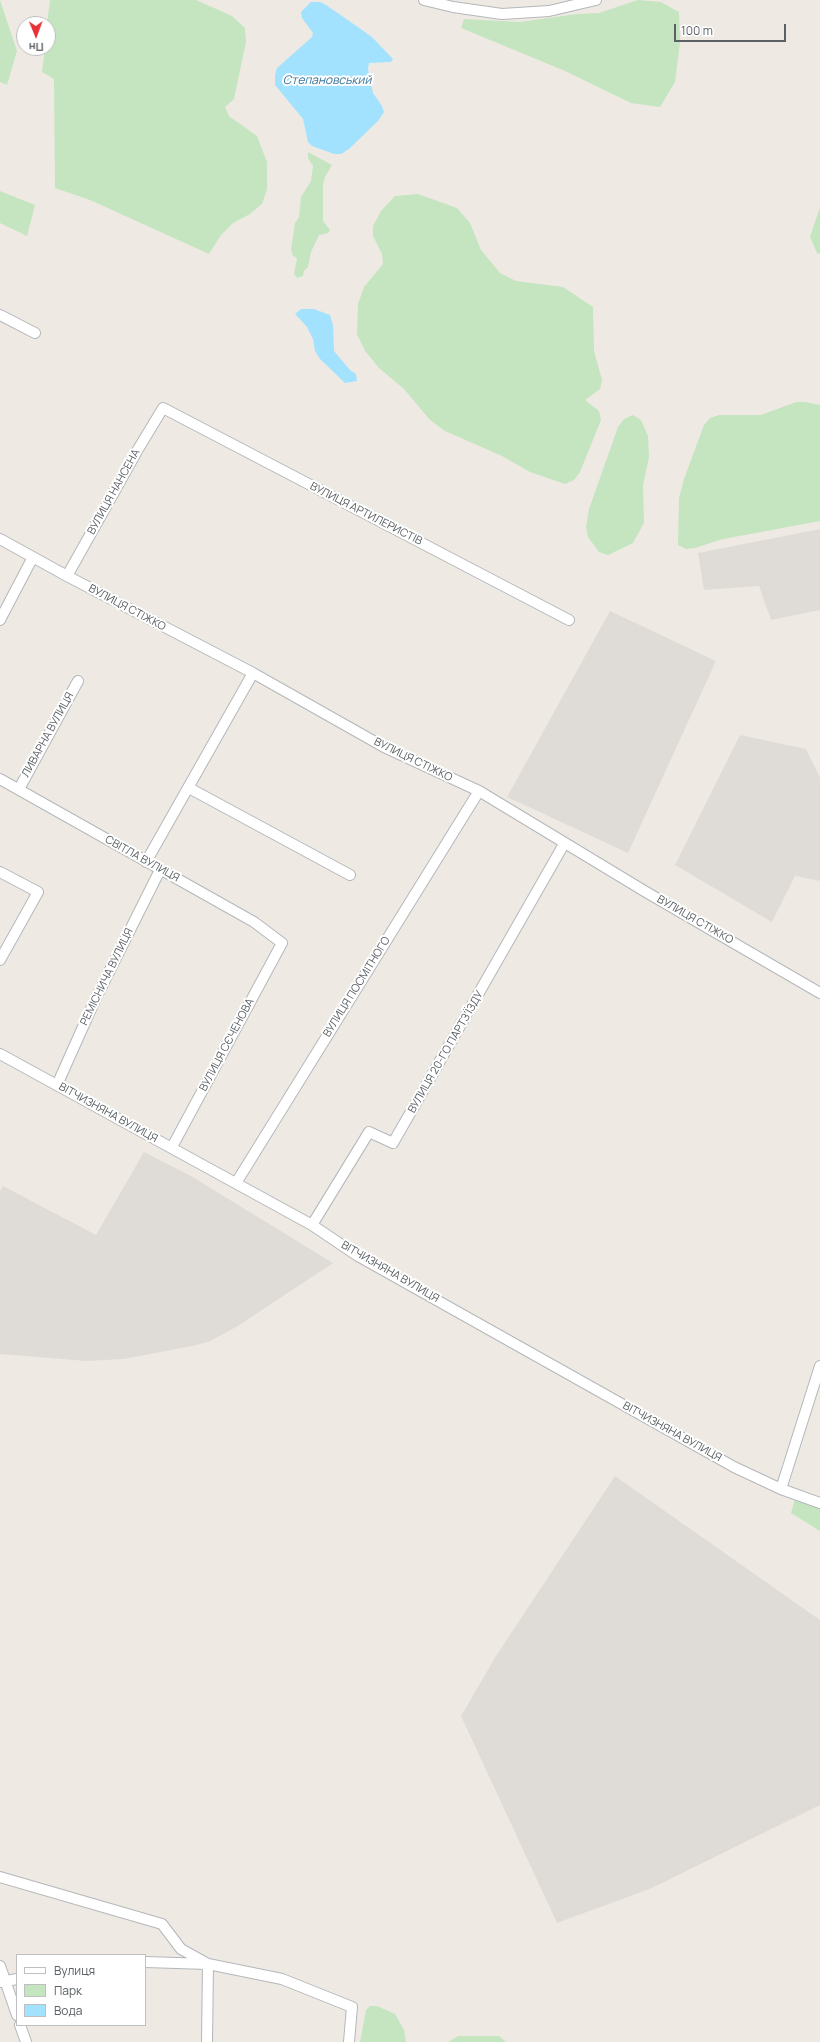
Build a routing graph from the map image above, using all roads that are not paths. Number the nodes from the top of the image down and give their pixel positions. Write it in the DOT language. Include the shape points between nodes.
graph roads {
  1 [pos="424,0"];
  2 [pos="596,0"];
  3 [pos="0,314"];
  4 [pos="34,333"];
  5 [pos="163,408"];
  6 [pos="0,539"];
  7 [pos="33,557"];
  8 [pos="67,576"];
  9 [pos="0,620"];
  10 [pos="569,620"];
  11 [pos="253,673"];
  12 [pos="78,681"];
  13 [pos="0,779"];
  14 [pos="189,788"];
  15 [pos="19,789"];
  16 [pos="478,791"];
  17 [pos="564,844"];
  18 [pos="146,862"];
  19 [pos="160,870"];
  20 [pos="0,872"];
  21 [pos="350,875"];
  22 [pos="282,943"];
  23 [pos="0,960"];
  24 [pos="820,993"];
  25 [pos="0,1054"];
  26 [pos="57,1085"];
  27 [pos="172,1148"];
  28 [pos="236,1183"];
  29 [pos="312,1225"];
  30 [pos="820,1366"];
  31 [pos="815,1402"];
  32 [pos="781,1490"];
  33 [pos="820,1503"];
  34 [pos="0,1877"];
  35 [pos="146,1962"];
  36 [pos="208,1964"];
  37 [pos="0,1966"];
  38 [pos="16,1979"];
  39 [pos="3,1981"];
  40 [pos="16,2013"];
  41 [pos="20,2026"];
  42 [pos="26,2042"];
  43 [pos="207,2042"];
  44 [pos="349,2042"];
  1 -- 2 [label="street" via="502,14 549,11"];
  3 -- 4 [label="street"];
  5 -- 8 [label="street, ВУЛИЦЯ НАНСЕНА"];
  5 -- 10 [label="street, ВУЛИЦЯ АРТИЛЕРИСТІВ"];
  6 -- 7 [label="street, ВУЛИЦЯ СТІЖКО"];
  7 -- 8 [label="street, ВУЛИЦЯ СТІЖКО"];
  7 -- 9 [label="street"];
  8 -- 11 [label="street, ВУЛИЦЯ СТІЖКО"];
  11 -- 14 [label="street"];
  11 -- 16 [label="street, ВУЛИЦЯ СТІЖКО" via="384,747"];
  12 -- 15 [label="street, ЛИВАРНА ВУЛИЦЯ"];
  13 -- 15 [label="street, СВІТЛА ВУЛИЦЯ"];
  14 -- 18 [label="street"];
  14 -- 21 [label="street"];
  15 -- 18 [label="street, СВІТЛА ВУЛИЦЯ"];
  16 -- 17 [label="street, ВУЛИЦЯ СТІЖКО"];
  16 -- 28 [label="street, ВУЛИЦЯ ПОСМІТНОГО"];
  17 -- 24 [label="street, ВУЛИЦЯ СТІЖКО"];
  17 -- 29 [label="street, ВУЛИЦЯ 20-ГО ПАРТЗ'ЇЗДУ" via="393,1143 369,1132"];
  18 -- 19 [label="street, СВІТЛА ВУЛИЦЯ"];
  19 -- 22 [label="street, СВІТЛА ВУЛИЦЯ" via="254,922"];
  19 -- 26 [label="street, РЕМІСНИЧА ВУЛИЦЯ" via="95,1000"];
  20 -- 23 [label="street" via="38,892"];
  22 -- 27 [label="street, ВУЛИЦЯ СЄЧЕНОВА"];
  25 -- 26 [label="street, ВІТЧИЗНЯНА ВУЛИЦЯ"];
  26 -- 27 [label="street, ВІТЧИЗНЯНА ВУЛИЦЯ"];
  27 -- 28 [label="street, ВІТЧИЗНЯНА ВУЛИЦЯ"];
  28 -- 29 [label="street, ВІТЧИЗНЯНА ВУЛИЦЯ"];
  29 -- 32 [label="street, ВІТЧИЗНЯНА ВУЛИЦЯ" via="358,1256 734,1467"];
  30 -- 31 [label="street"];
  31 -- 32 [label="street"];
  32 -- 33 [label="street, ВІТЧИЗНЯНА ВУЛИЦЯ"];
  34 -- 36 [label="street" via="162,1924 181,1949"];
  35 -- 36 [label="street"];
  36 -- 43 [label="street"];
  36 -- 44 [label="street" via="282,1979 352,2007"];
  37 -- 39 [label="street"];
  38 -- 39 [label="street"];
  39 -- 40 [label="street"];
  41 -- 42 [label="street"];
}
